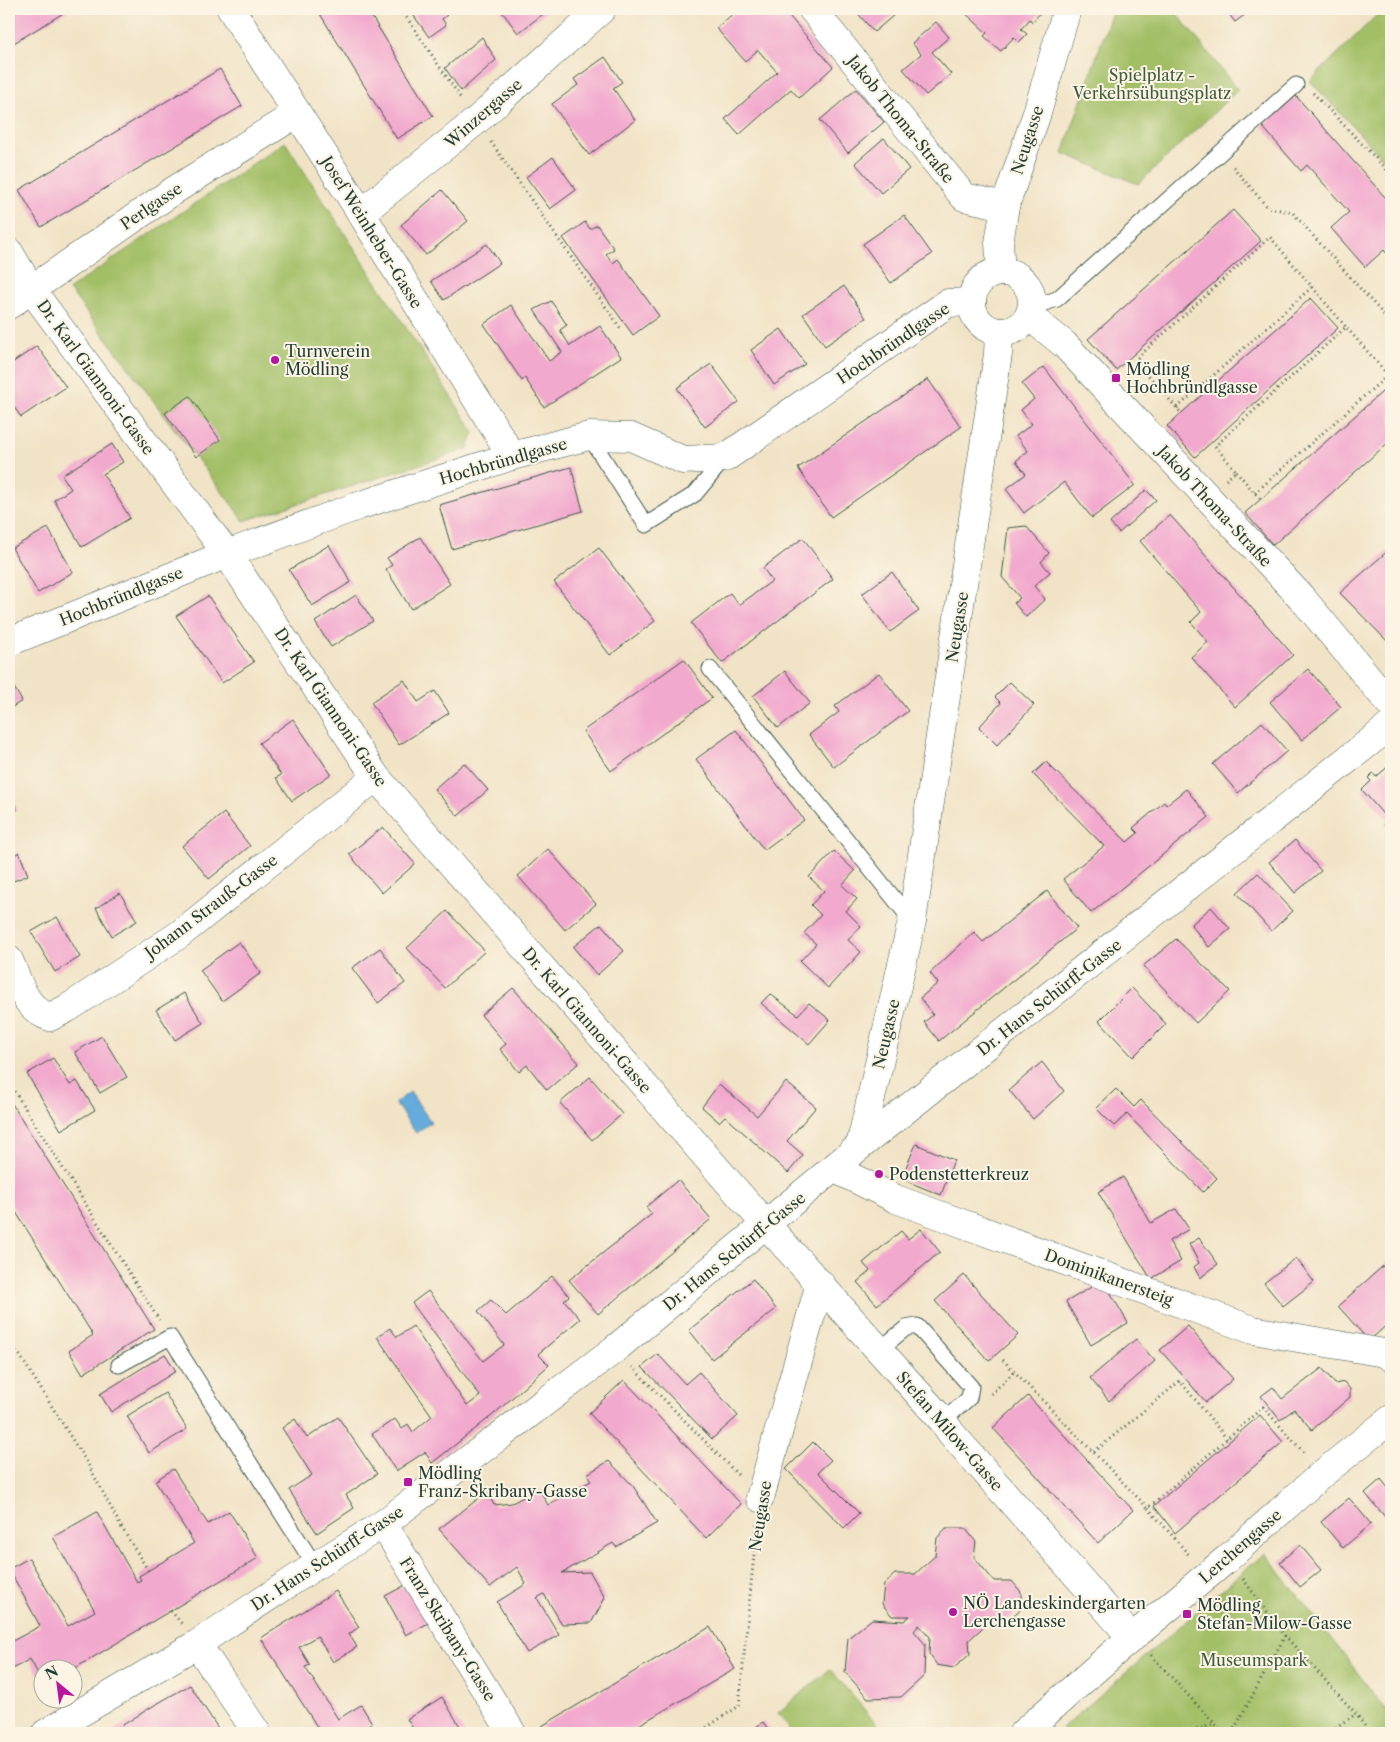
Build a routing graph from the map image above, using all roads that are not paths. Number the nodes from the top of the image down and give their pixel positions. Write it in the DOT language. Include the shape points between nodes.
graph roads {
  1 [pos="231,9"];
  2 [pos="602,9"];
  3 [pos="812,9"];
  4 [pos="1066,9"];
  5 [pos="1296,85"];
  6 [pos="296,114"];
  7 [pos="1005,206"];
  8 [pos="361,214"];
  9 [pos="9,252"];
  10 [pos="1001,272"];
  11 [pos="31,289"];
  12 [pos="972,302"];
  13 [pos="9,305"];
  14 [pos="1030,311"];
  15 [pos="999,332"];
  16 [pos="589,436"];
  17 [pos="512,456"];
  18 [pos="725,458"];
  19 [pos="228,554"];
  20 [pos="9,642"];
  21 [pos="710,669"];
  22 [pos="1391,705"];
  23 [pos="1391,725"];
  24 [pos="376,777"];
  25 [pos="912,921"];
  26 [pos="9,960"];
  27 [pos="860,1146"];
  28 [pos="835,1169"];
  29 [pos="767,1224"];
  30 [pos="820,1283"];
  31 [pos="879,1350"];
  32 [pos="1391,1357"];
  33 [pos="119,1365"];
  34 [pos="1391,1419"];
  35 [pos="943,1421"];
  36 [pos="760,1498"];
  37 [pos="383,1524"];
  38 [pos="315,1566"];
  39 [pos="1132,1638"];
  40 [pos="197,1644"];
  41 [pos="46,1733"];
  42 [pos="257,1733"];
  43 [pos="512,1733"];
  44 [pos="1023,1733"];
  1 -- 6 [label="street, Josef Weinheber-Gasse"];
  2 -- 8 [label="street, Winzergasse" via="476,121"];
  3 -- 7 [label="street, Jakob Thoma-Straße" via="964,197"];
  4 -- 7 [label="street, Neugasse"];
  5 -- 14 [label="lane" via="1057,300"];
  6 -- 8 [label="street, Josef Weinheber-Gasse"];
  6 -- 11 [label="street, Perlgasse" via="173,191"];
  7 -- 10 [label="street, Neugasse" via="999,243"];
  8 -- 17 [label="street, Josef Weinheber-Gasse"];
  9 -- 11 [label="street, Dr. Karl Giannoni-Gasse"];
  10 -- 12 [label="street" via="992,274 977,285"];
  10 -- 14 [label="street" via="1024,282 1032,298"];
  11 -- 13 [label="street, Perlgasse"];
  11 -- 19 [label="street, Dr. Karl Giannoni-Gasse"];
  12 -- 15 [label="street" via="977,319"];
  12 -- 18 [label="street, Hochbründlgasse" via="948,303"];
  14 -- 15 [label="street" via="1024,323 1016,329"];
  14 -- 22 [label="street, Jakob Thoma-Straße" via="1302,598"];
  15 -- 25 [label="street, Neugasse"];
  16 -- 17 [label="street, Hochbründlgasse"];
  16 -- 18 [label="street, Hochbründlgasse" via="631,437 683,460"];
  16 -- 18 [label="lane" via="646,525 695,494"];
  17 -- 19 [label="street, Hochbründlgasse" via="358,506"];
  19 -- 20 [label="street, Hochbründlgasse"];
  19 -- 24 [label="street, Dr. Karl Giannoni-Gasse"];
  21 -- 25 [label="lane"];
  23 -- 27 [label="street, Dr. Hans Schürff-Gasse"];
  24 -- 26 [label="street, Johann Strauß-Gasse" via="180,934 50,1017 40,1014 27,1002"];
  24 -- 29 [label="street, Dr. Karl Giannoni-Gasse"];
  25 -- 27 [label="street, Neugasse"];
  27 -- 28 [label="street, Dr. Hans Schürff-Gasse"];
  28 -- 29 [label="street, Dr. Hans Schürff-Gasse"];
  28 -- 32 [label="street, Dominikanersteig" via="896,1199 1253,1330"];
  29 -- 30 [label="street, Stefan Milow-Gasse"];
  29 -- 37 [label="street, Dr. Hans Schürff-Gasse" via="615,1349"];
  30 -- 31 [label="street, Stefan Milow-Gasse"];
  30 -- 36 [label="street, Neugasse"];
  31 -- 35 [label="street, Stefan Milow-Gasse"];
  31 -- 35 [label="lane" via="906,1328 917,1326 971,1387 969,1398"];
  33 -- 38 [label="lane" via="170,1337"];
  34 -- 39 [label="street, Lerchengasse" via="1322,1474"];
  35 -- 39 [label="street, Stefan Milow-Gasse"];
  37 -- 38 [label="street, Dr. Hans Schürff-Gasse"];
  37 -- 43 [label="street, Franz Skribany-Gasse"];
  38 -- 40 [label="street, Dr. Hans Schürff-Gasse"];
  39 -- 44 [label="street, Lerchengasse"];
  40 -- 41 [label="street, Dr. Hans Schürff-Gasse"];
  40 -- 42 [label="street"];
}
